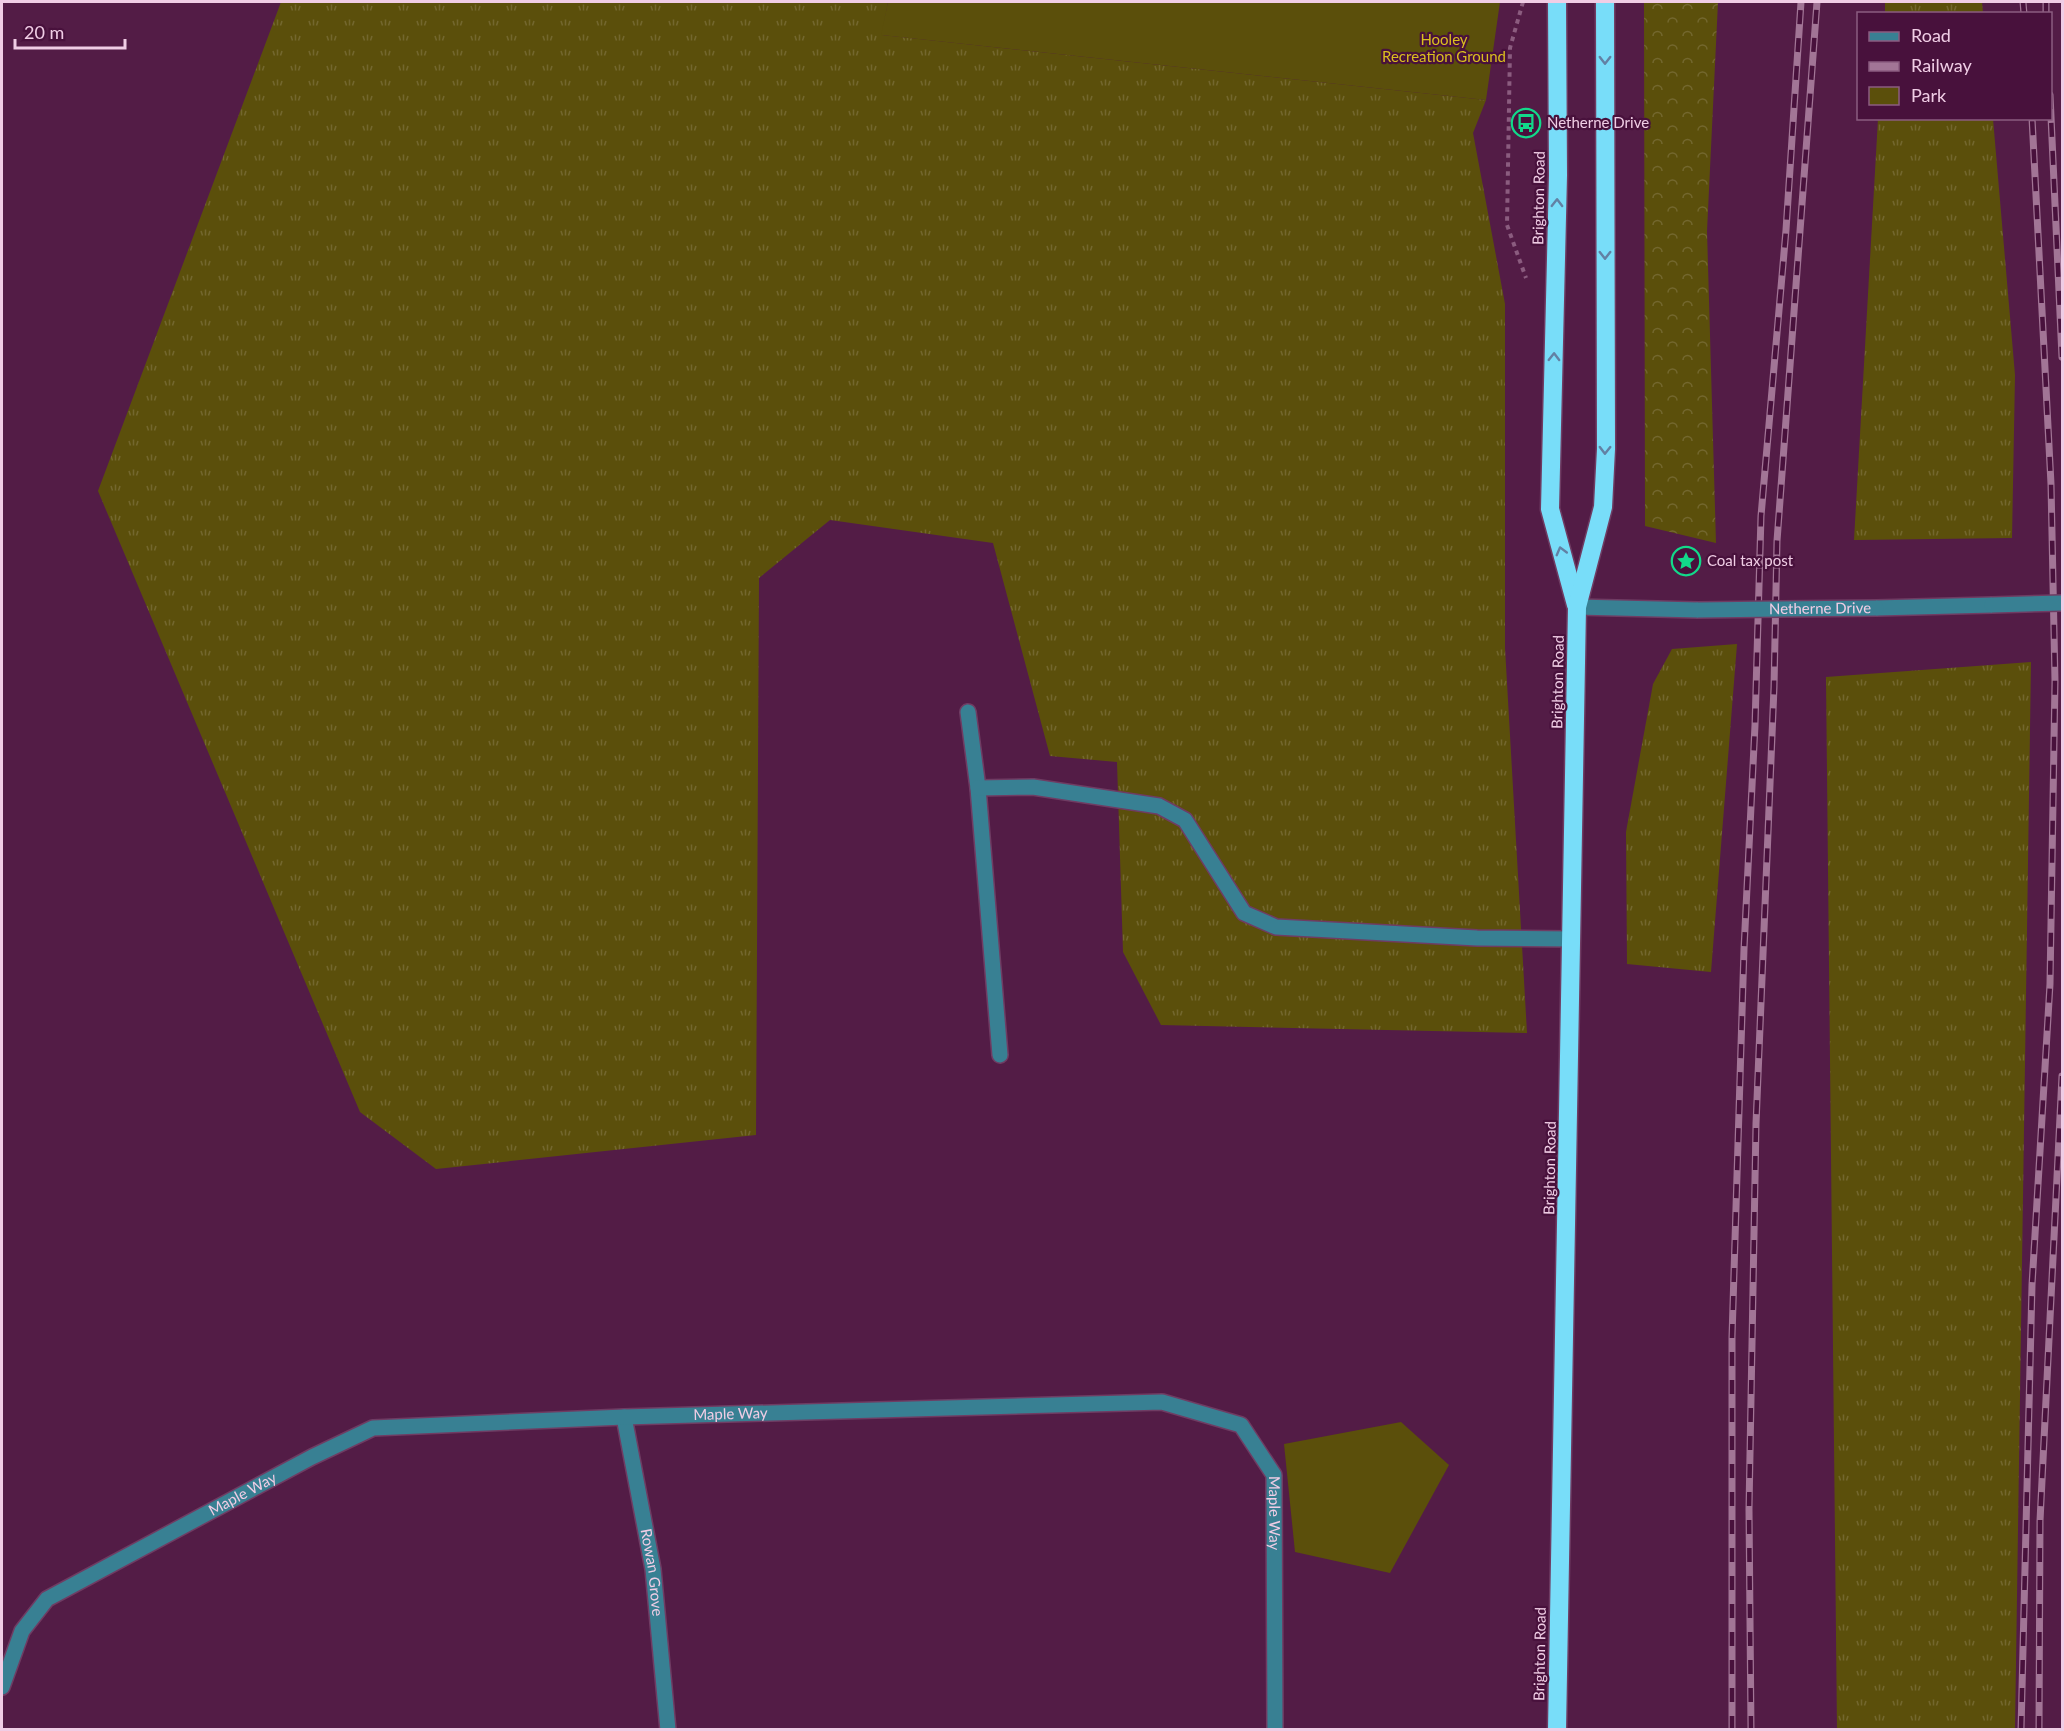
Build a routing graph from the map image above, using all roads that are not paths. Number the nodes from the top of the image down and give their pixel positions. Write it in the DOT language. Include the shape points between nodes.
graph roads {
  1 [pos="1557,2"];
  2 [pos="1605,2"];
  3 [pos="2062,603"];
  4 [pos="1577,607"];
  5 [pos="968,712"];
  6 [pos="978,788"];
  7 [pos="1571,939"];
  8 [pos="1000,1055"];
  9 [pos="624,1417"];
  10 [pos="2,1687"];
  11 [pos="668,1730"];
  12 [pos="1275,1730"];
  13 [pos="1557,1730"];
  4 -- 1 [label="highway, Brighton Road, one-way" via="1550,508"];
  2 -- 4 [label="highway, Brighton Road, one-way" via="1604,507"];
  3 -- 4 [label="street, Netherne Drive, bridge" via="1698,610"];
  4 -- 7 [label="highway, Brighton Road"];
  5 -- 6 [label="street"];
  6 -- 7 [label="street" via="1033,787 1159,806 1185,820 1244,913 1276,927"];
  6 -- 8 [label="street"];
  7 -- 13 [label="highway, Brighton Road"];
  9 -- 10 [label="street, Maple Way" via="373,1428 47,1599 22,1631"];
  9 -- 11 [label="street, Rowan Grove" via="653,1569"];
  9 -- 12 [label="street, Maple Way" via="1161,1402 1241,1425 1274,1475"];
}
